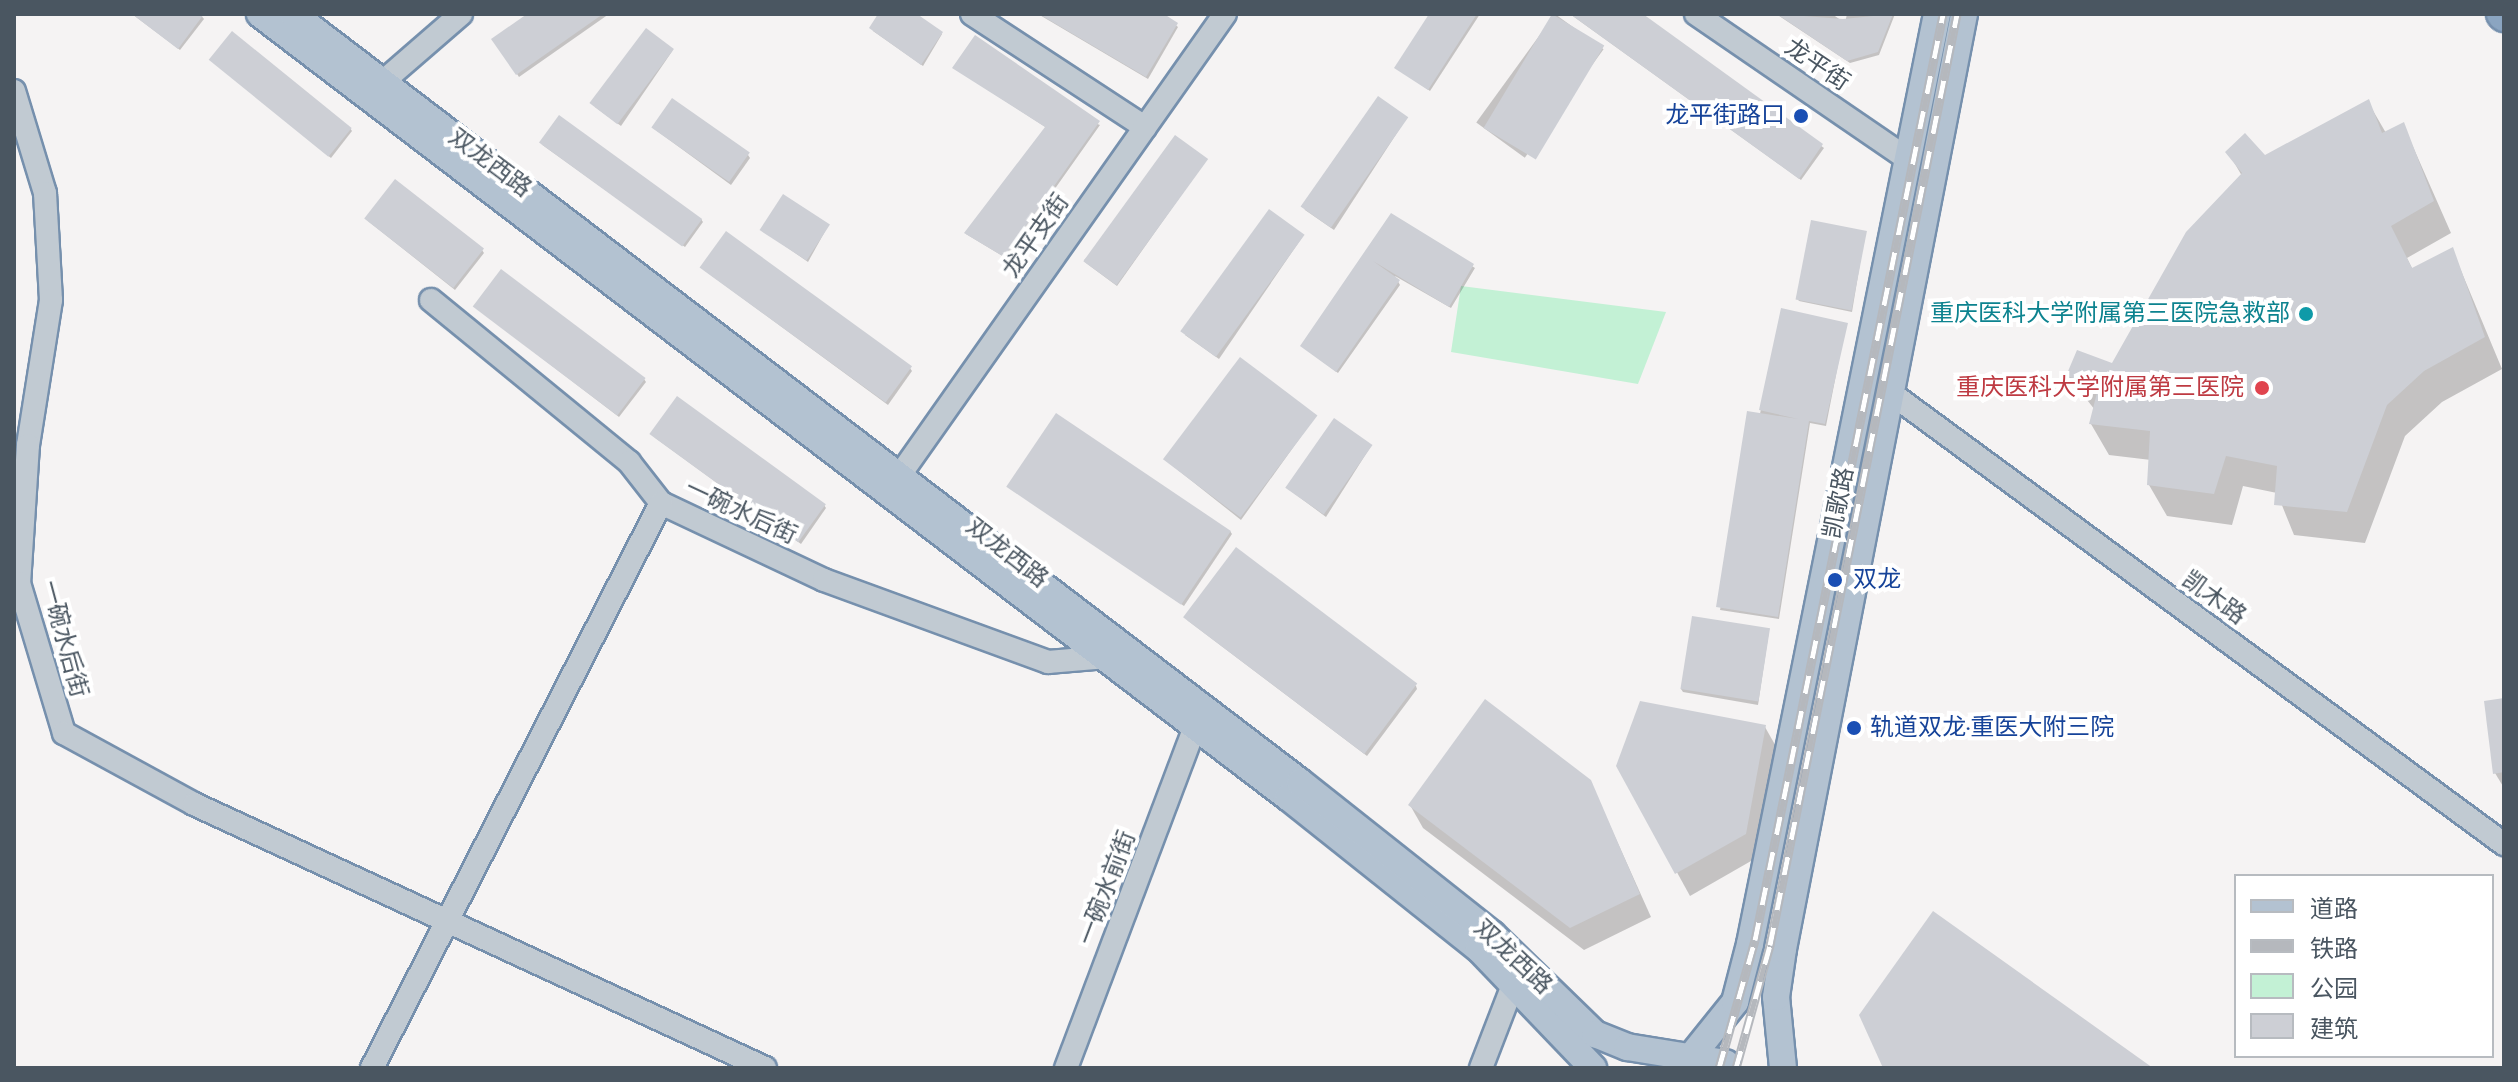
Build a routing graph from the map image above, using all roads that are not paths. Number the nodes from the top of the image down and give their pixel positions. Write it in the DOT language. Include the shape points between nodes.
graph roads {
  1 [pos="260,14"];
  2 [pos="293,14"];
  3 [pos="461,14"];
  4 [pos="972,14"];
  5 [pos="1225,14"];
  6 [pos="1696,14"];
  7 [pos="1937,14"];
  8 [pos="1964,14"];
  9 [pos="375,88"];
  10 [pos="14,91"];
  11 [pos="1145,127"];
  12 [pos="1908,159"];
  13 [pos="431,300"];
  14 [pos="1892,394"];
  15 [pos="896,480"];
  16 [pos="661,503"];
  17 [pos="1107,657"];
  18 [pos="1195,727"];
  19 [pos="2504,844"];
  20 [pos="445,919"];
  21 [pos="1517,973"];
  22 [pos="1689,1065"];
  23 [pos="1738,1065"];
  24 [pos="372,1068"];
  25 [pos="765,1068"];
  26 [pos="1066,1068"];
  27 [pos="1481,1068"];
  28 [pos="1593,1068"];
  29 [pos="1783,1068"];
  1 -- 9 [label="main road, 双龙西路"];
  2 -- 9 [label="main road, 双龙西路"];
  3 -- 9 [label="street"];
  4 -- 11 [label="street"];
  5 -- 11 [label="street, 龙平支街"];
  6 -- 12 [label="street, 龙平街"];
  7 -- 12 [label="main road, 凯歌路"];
  8 -- 14 [label="main road, 凯歌路"];
  9 -- 15 [label="main road, 双龙西路"];
  10 -- 20 [label="street, 一碗水后街" via="45,193 51,300 28,445 19,583 64,733 194,804"];
  11 -- 15 [label="street, 龙平支街"];
  12 -- 22 [label="main road, 凯歌路" via="1750,944 1735,1002"];
  13 -- 16 [label="street" via="629,462"];
  14 -- 19 [label="street, 凯木路"];
  14 -- 29 [label="main road, 凯歌路" via="1783,949 1776,997"];
  15 -- 17 [label="main road, 双龙西路"];
  15 -- 21 [label="main road, 双龙西路"];
  16 -- 17 [label="street, 一碗水后街" via="824,580 1048,662"];
  16 -- 20 [label="street, 一碗水后街"];
  17 -- 18 [label="main road, 双龙西路"];
  18 -- 21 [label="main road, 双龙西路"];
  18 -- 26 [label="street, 一碗水前街"];
  20 -- 24 [label="street, 一碗水后街"];
  20 -- 25 [label="street, 一碗水后街"];
  21 -- 22 [label="main road, 双龙西路" via="1595,1034"];
  21 -- 27 [label="street"];
  21 -- 28 [label="main road, 双龙西路"];
  22 -- 23 [label="main road, 双龙西路"];
}
